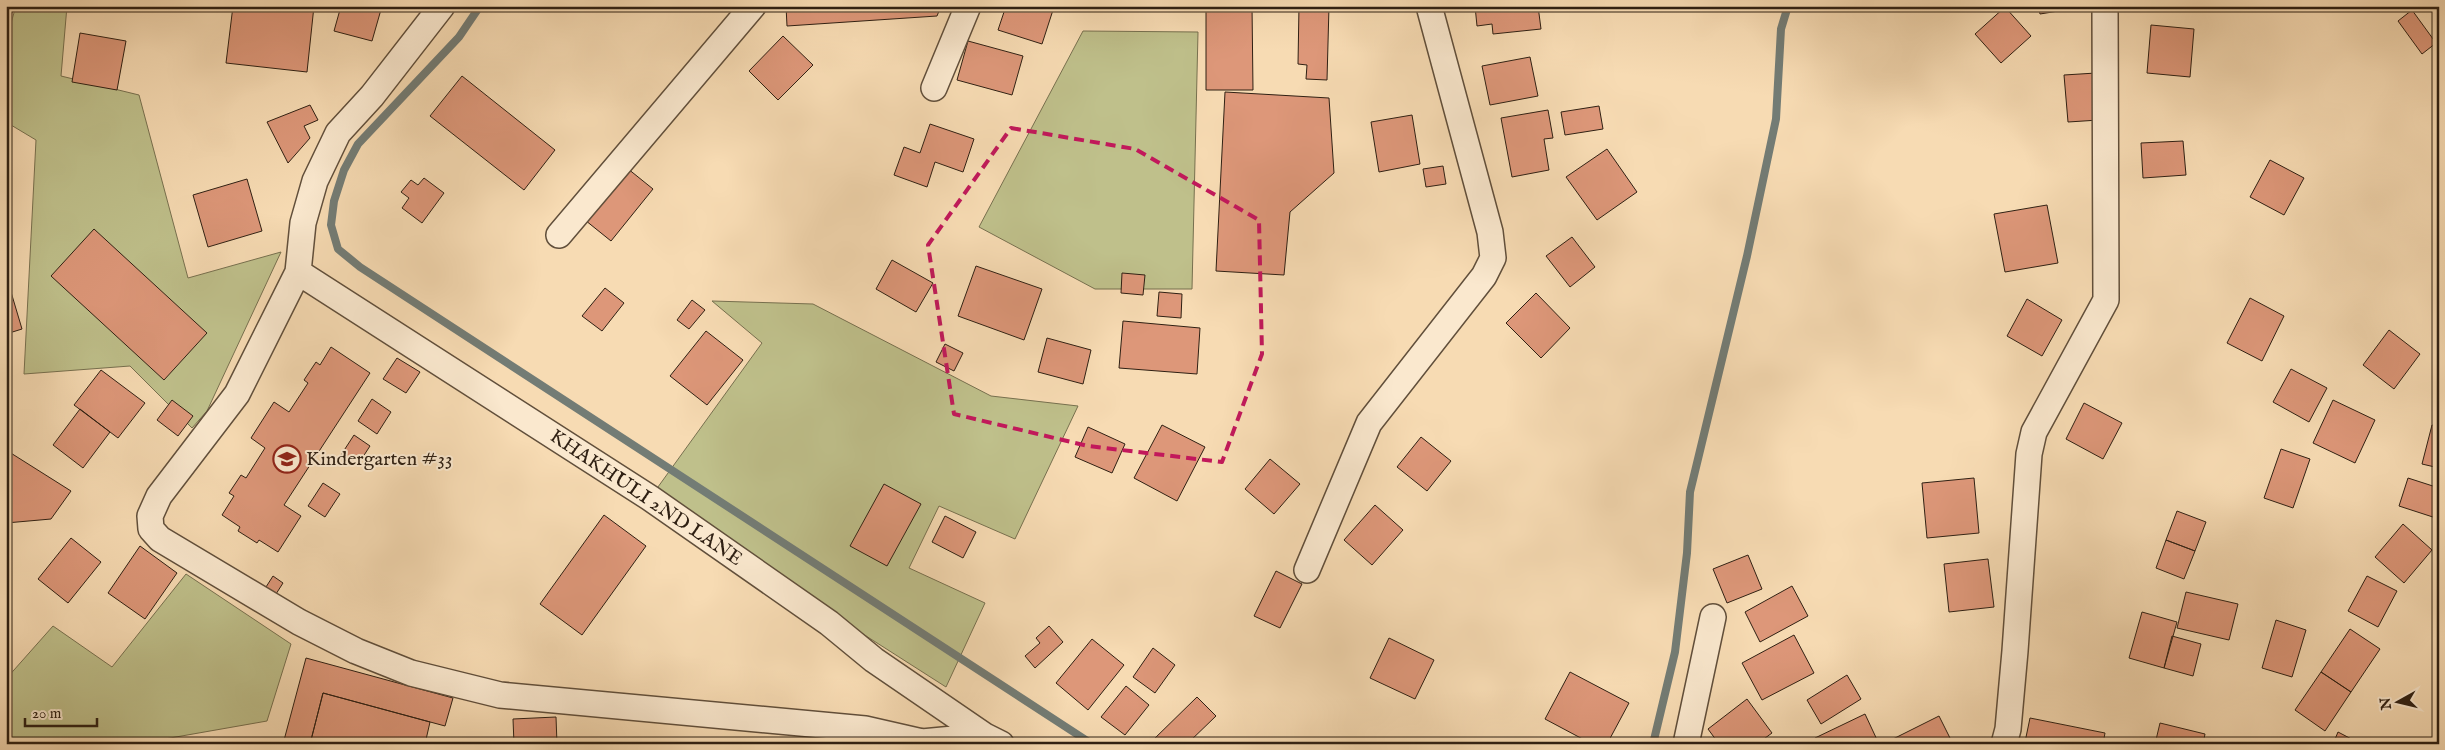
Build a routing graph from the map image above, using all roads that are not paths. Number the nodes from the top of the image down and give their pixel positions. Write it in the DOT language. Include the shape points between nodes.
graph roads {
  1 [pos="442,6"];
  2 [pos="753,6"];
  3 [pos="968,6"];
  4 [pos="1429,6"];
  5 [pos="2105,6"];
  6 [pos="934,88"];
  7 [pos="559,235"];
  8 [pos="298,272"];
  9 [pos="1308,570"];
  10 [pos="1713,617"];
  11 [pos="993,740"];
  12 [pos="1686,744"];
  13 [pos="2004,744"];
  1 -- 8 [label="street" via="372,96 338,133 314,181 303,223"];
  2 -- 7 [label="street"];
  3 -- 6 [label="street"];
  4 -- 9 [label="street" via="1490,232 1493,258 1484,276 1369,423"];
  5 -- 13 [label="street" via="2106,300 2034,432 2028,454 2015,651"];
  8 -- 11 [label="street, KHAKHULI 2ND LANE" via="650,498 829,622 874,660"];
  8 -- 11 [label="street, KHAKHULI 2ND LANE" via="237,394 158,496 150,516 151,529 160,539 299,622 356,651 410,673 500,695 865,729 922,742"];
  10 -- 12 [label="street"];
}
